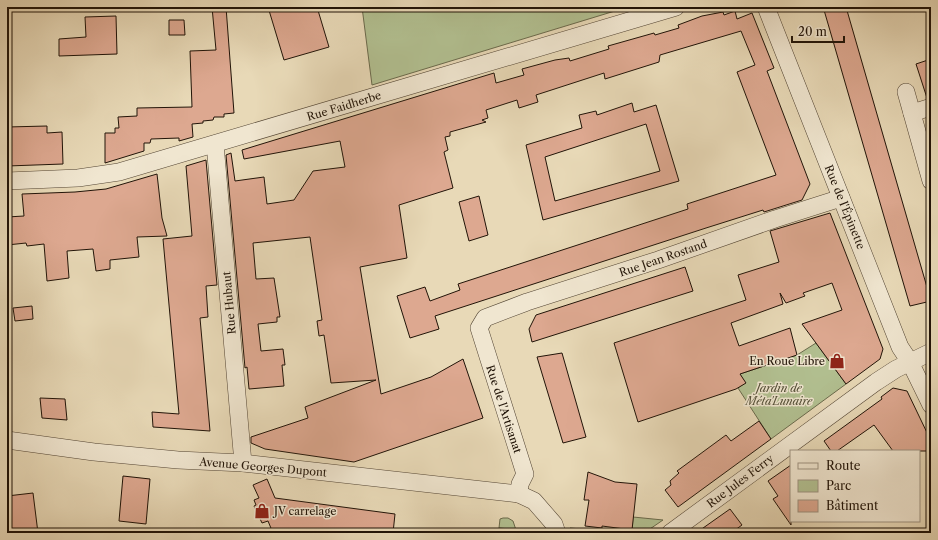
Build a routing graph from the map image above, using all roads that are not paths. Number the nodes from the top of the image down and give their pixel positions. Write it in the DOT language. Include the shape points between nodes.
graph roads {
  1 [pos="676,7"];
  2 [pos="766,7"];
  3 [pos="906,92"];
  4 [pos="931,107"];
  5 [pos="912,113"];
  6 [pos="214,144"];
  7 [pos="7,181"];
  8 [pos="931,181"];
  9 [pos="841,198"];
  10 [pos="485,318"];
  11 [pos="931,352"];
  12 [pos="910,362"];
  13 [pos="931,405"];
  14 [pos="7,440"];
  15 [pos="243,463"];
  16 [pos="523,496"];
  17 [pos="545,533"];
  18 [pos="557,533"];
  19 [pos="670,533"];
  1 -- 6 [label="street, Rue Faidherbe"];
  2 -- 9 [label="street, Rue de l'Épinette"];
  3 -- 5 [label="street"];
  4 -- 5 [label="street"];
  5 -- 8 [label="street"];
  6 -- 7 [label="street, Rue Faidherbe" via="107,175"];
  6 -- 15 [label="street, Rue Hubaut"];
  9 -- 10 [label="street, Rue Jean Rostand"];
  9 -- 12 [label="street, Rue de l'Épinette" via="900,347"];
  10 -- 16 [label="street, Rue de l'Artisanat" via="478,328 525,474 520,484"];
  11 -- 12 [label="street, Rue Jules Ferry"];
  12 -- 13 [label="street, Rue de l'Épinette"];
  12 -- 19 [label="street, Rue Jules Ferry" via="876,382"];
  14 -- 15 [label="street, Avenue Georges Dupont" via="94,452"];
  15 -- 16 [label="street, Avenue Georges Dupont"];
  16 -- 17 [label="street" via="536,509"];
  16 -- 18 [label="street" via="534,501 554,524"];
}
